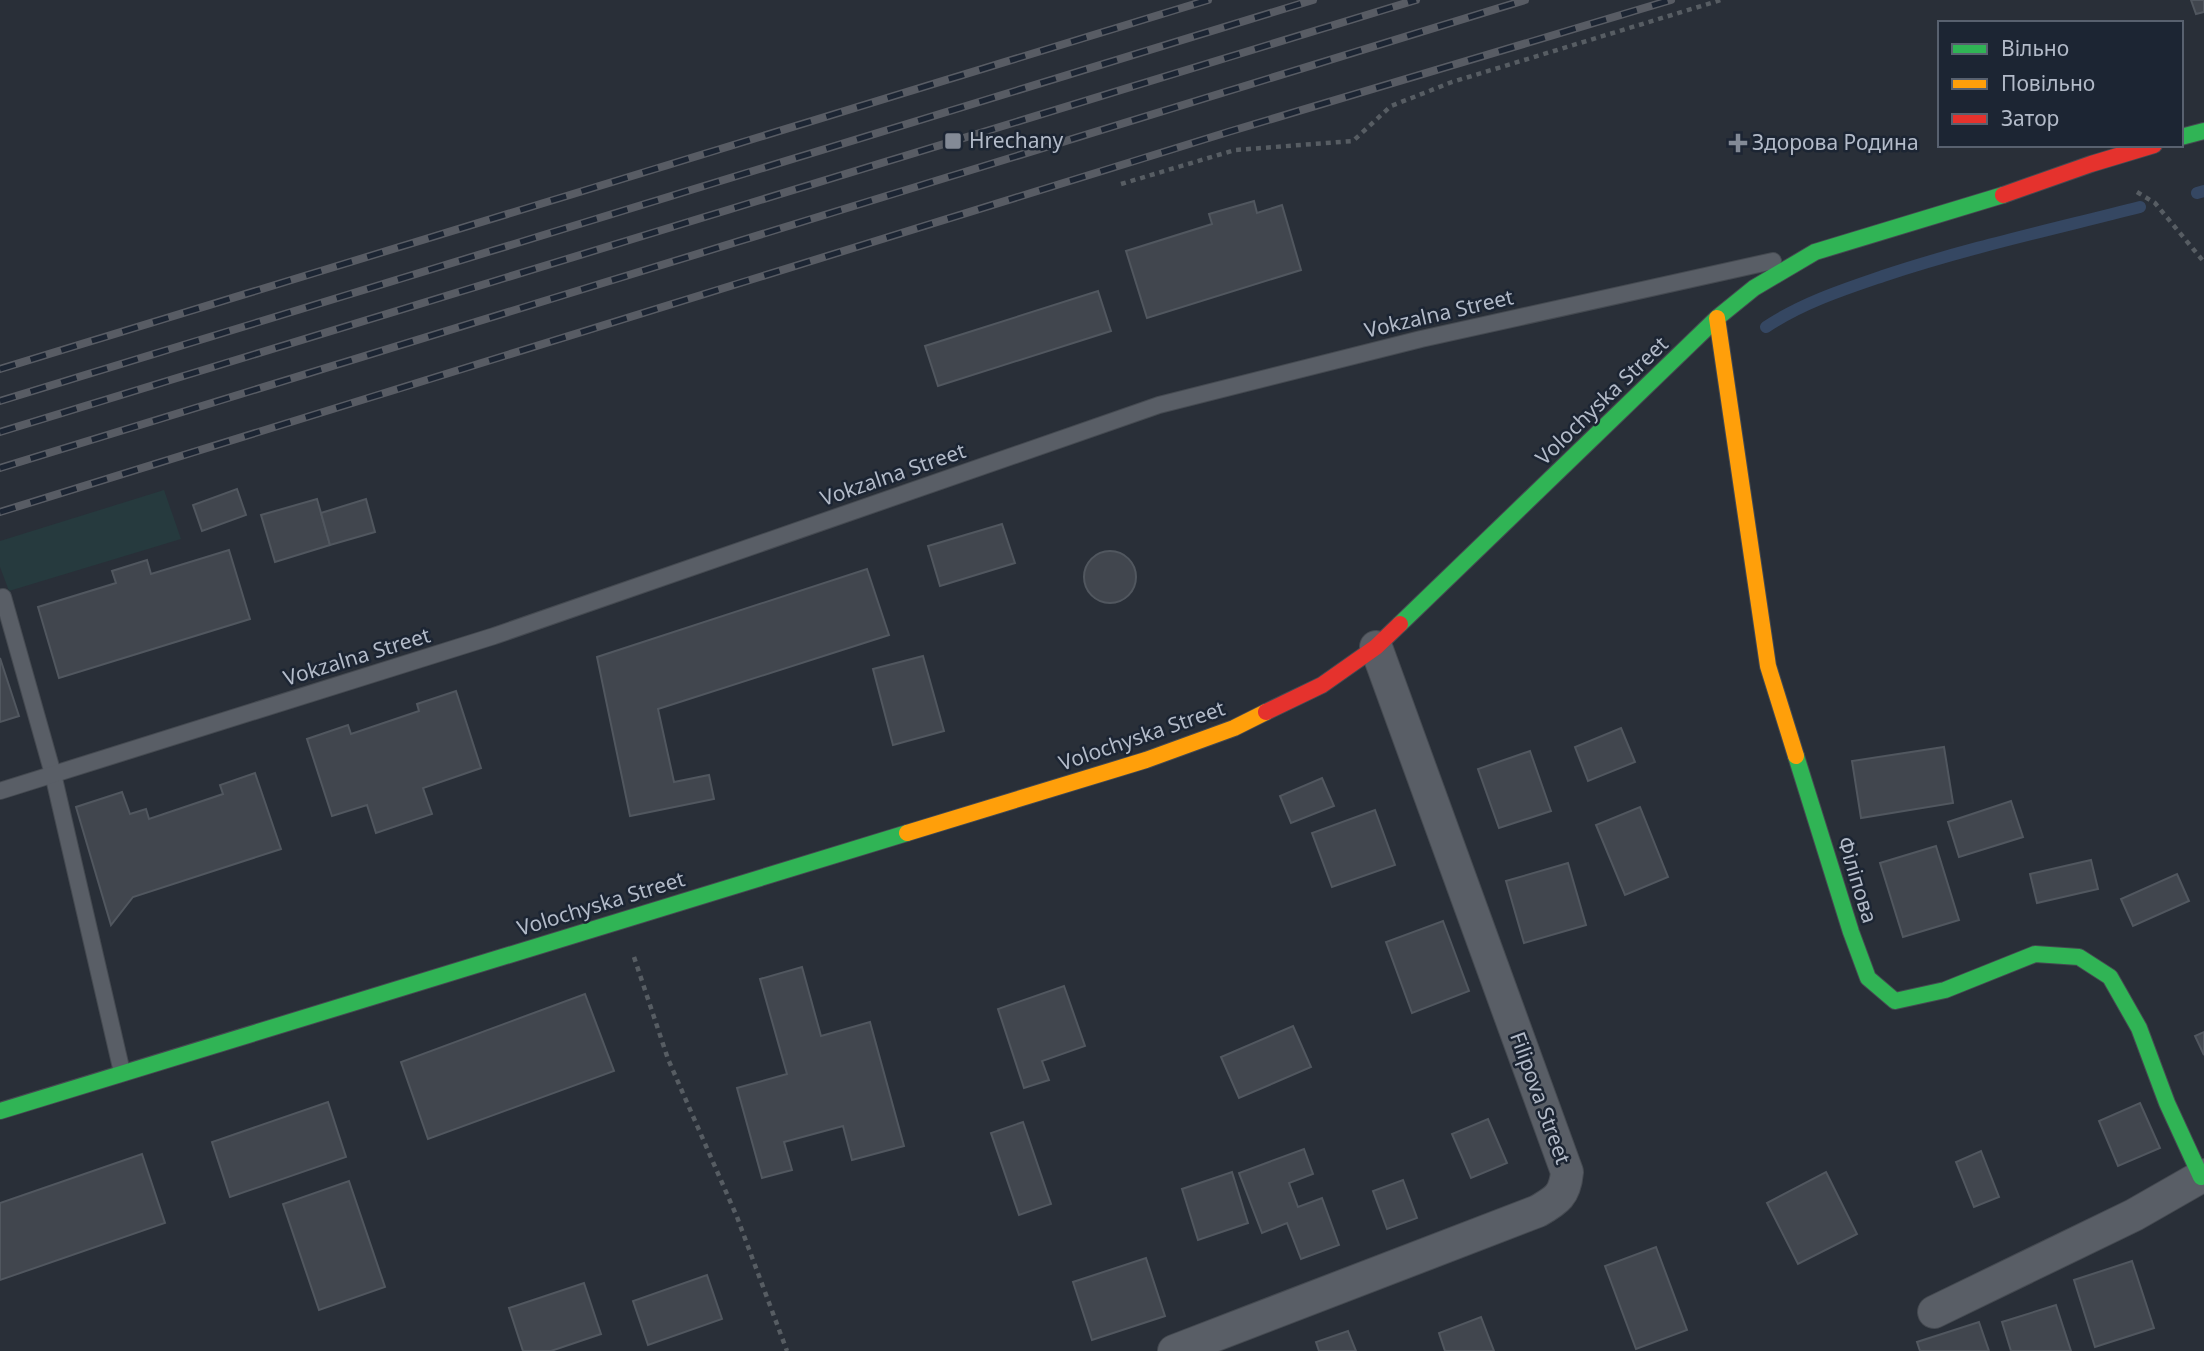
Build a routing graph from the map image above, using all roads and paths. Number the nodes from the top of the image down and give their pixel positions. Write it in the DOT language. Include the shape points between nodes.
graph roads {
  1 [pos="1721,0"];
  2 [pos="2204,131"];
  3 [pos="2183,136"];
  4 [pos="2147,147"];
  5 [pos="2091,164"];
  6 [pos="1121,184"];
  7 [pos="1815,253"];
  8 [pos="2204,262"];
  9 [pos="1717,318"];
  10 [pos="3,597"];
  11 [pos="1376,647"];
  12 [pos="53,774"];
  13 [pos="0,791"];
  14 [pos="622,920"];
  15 [pos="122,1072"];
  16 [pos="0,1111"];
  17 [pos="2202,1176"];
  18 [pos="1934,1312"];
  19 [pos="787,1351"];
  20 [pos="1174,1351"];
  1 -- 6 [label="path" via="1452,82 1391,106 1353,141 1236,150"];
  2 -- 3 [label="main road"];
  4 -- 5 [label="main road, Volochyska Street"];
  5 -- 7 [label="main road, Volochyska Street"];
  5 -- 8 [label="path" via="2155,203"];
  7 -- 9 [label="main road, Volochyska Street" via="1754,288"];
  7 -- 12 [label="lane, Vokzalna Street" via="1421,339 1159,405 494,636"];
  9 -- 11 [label="main road, Volochyska Street"];
  9 -- 17 [label="main road, Філіпова" via="1769,666 1868,978 1895,1002 1945,990 2035,954 2079,957 2110,976 2139,1028 2167,1103"];
  10 -- 12 [label="lane"];
  11 -- 14 [label="main road, Volochyska Street" via="1310,691 1234,728 1146,760"];
  11 -- 20 [label="street, Filipova Street" via="1567,1172 1565,1188 1538,1211"];
  12 -- 13 [label="lane, Vokzalna Street"];
  12 -- 15 [label="lane"];
  14 -- 15 [label="main road, Volochyska Street"];
  14 -- 19 [label="path" via="668,1059 737,1217"];
  15 -- 16 [label="main road, Volochyska Street"];
  17 -- 18 [label="street" via="2134,1215"];
}
